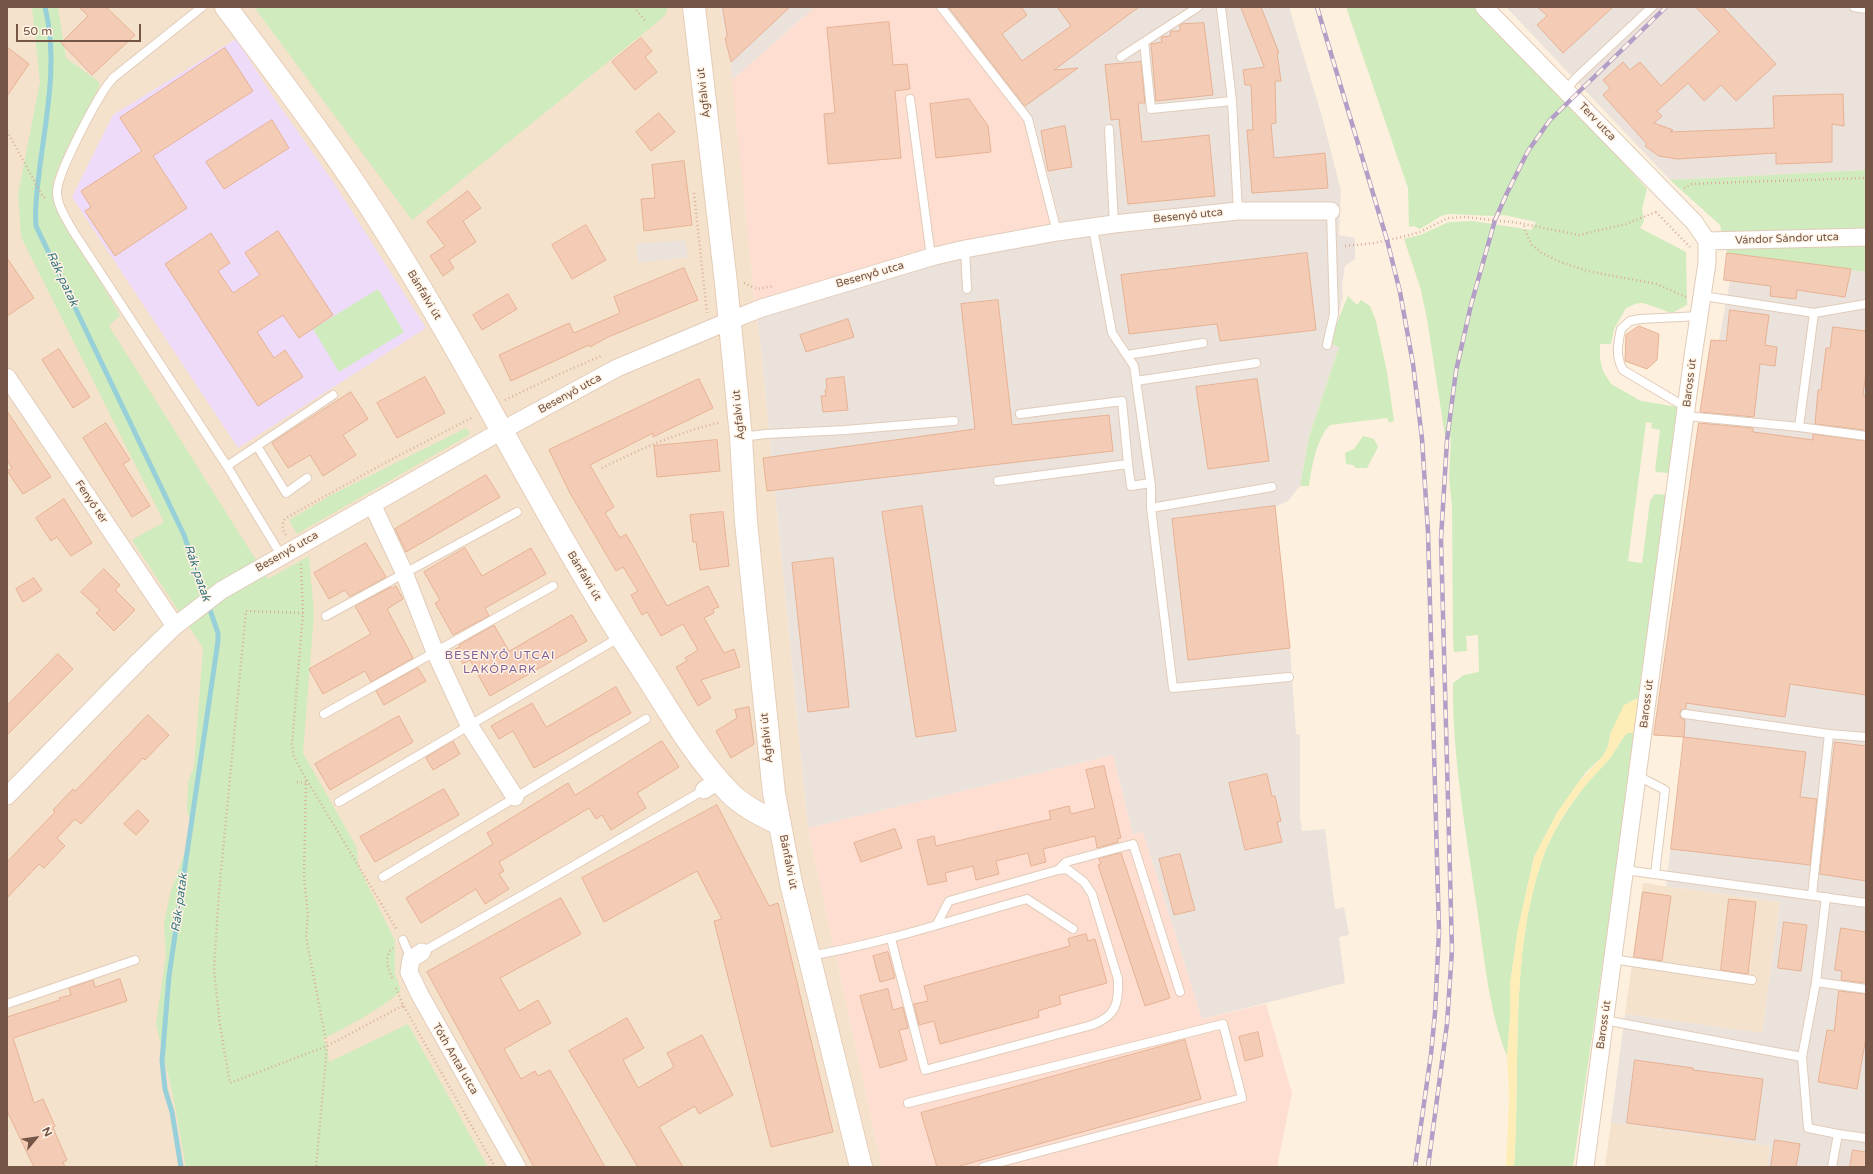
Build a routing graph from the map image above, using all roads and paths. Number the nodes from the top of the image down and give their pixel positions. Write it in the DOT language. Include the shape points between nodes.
graph roads {
  1 [pos="202,7"];
  2 [pos="226,7"];
  3 [pos="634,7"];
  4 [pos="694,7"];
  5 [pos="941,7"];
  6 [pos="1198,7"];
  7 [pos="1221,7"];
  8 [pos="1484,7"];
  9 [pos="1652,7"];
  10 [pos="1854,7"];
  11 [pos="1866,9"];
  12 [pos="646,22"];
  13 [pos="1144,42"];
  14 [pos="1121,57"];
  15 [pos="1566,90"];
  16 [pos="910,99"];
  17 [pos="1232,101"];
  18 [pos="1109,129"];
  19 [pos="7,131"];
  20 [pos="1866,178"];
  21 [pos="43,196"];
  22 [pos="1671,198"];
  23 [pos="1238,211"];
  24 [pos="1331,211"];
  25 [pos="1656,212"];
  26 [pos="1114,224"];
  27 [pos="1524,226"];
  28 [pos="1093,228"];
  29 [pos="1057,232"];
  30 [pos="1866,236"];
  31 [pos="1707,241"];
  32 [pos="1332,247"];
  33 [pos="965,249"];
  34 [pos="1691,249"];
  35 [pos="931,257"];
  36 [pos="704,285"];
  37 [pos="967,289"];
  38 [pos="1866,304"];
  39 [pos="1701,305"];
  40 [pos="1814,314"];
  41 [pos="707,315"];
  42 [pos="729,321"];
  43 [pos="1203,343"];
  44 [pos="1327,345"];
  45 [pos="1127,355"];
  46 [pos="1256,363"];
  47 [pos="7,377"];
  48 [pos="1136,381"];
  49 [pos="332,395"];
  50 [pos="489,408"];
  51 [pos="1687,413"];
  52 [pos="1020,414"];
  53 [pos="954,421"];
  54 [pos="740,427"];
  55 [pos="1799,427"];
  56 [pos="501,431"];
  57 [pos="1866,436"];
  58 [pos="257,446"];
  59 [pos="1128,464"];
  60 [pos="227,466"];
  61 [pos="602,468"];
  62 [pos="306,478"];
  63 [pos="998,481"];
  64 [pos="1150,485"];
  65 [pos="1272,487"];
  66 [pos="372,504"];
  67 [pos="1151,508"];
  68 [pos="517,512"];
  69 [pos="287,552"];
  70 [pos="404,574"];
  71 [pos="553,586"];
  72 [pos="303,613"];
  73 [pos="326,616"];
  74 [pos="175,626"];
  75 [pos="620,636"];
  76 [pos="435,652"];
  77 [pos="1289,677"];
  78 [pos="324,714"];
  79 [pos="1685,714"];
  80 [pos="646,719"];
  81 [pos="469,725"];
  82 [pos="1829,734"];
  83 [pos="1866,737"];
  84 [pos="1638,776"];
  85 [pos="305,777"];
  86 [pos="297,782"];
  87 [pos="306,783"];
  88 [pos="711,785"];
  89 [pos="7,796"];
  90 [pos="515,797"];
  91 [pos="339,802"];
  92 [pos="780,824"];
  93 [pos="1058,870"];
  94 [pos="1625,870"];
  95 [pos="1655,874"];
  96 [pos="384,877"];
  97 [pos="1812,895"];
  98 [pos="1826,897"];
  99 [pos="1866,903"];
  100 [pos="937,924"];
  101 [pos="1073,929"];
  102 [pos="891,939"];
  103 [pos="403,940"];
  104 [pos="417,955"];
  105 [pos="810,956"];
  106 [pos="1612,959"];
  107 [pos="135,960"];
  108 [pos="1752,980"];
  109 [pos="1816,982"];
  110 [pos="1866,989"];
  111 [pos="1180,992"];
  112 [pos="420,995"];
  113 [pos="7,1004"];
  114 [pos="1604,1020"];
  115 [pos="327,1046"];
  116 [pos="1802,1058"];
  117 [pos="908,1102"];
  118 [pos="1838,1134"];
  119 [pos="1866,1138"];
  120 [pos="316,1167"];
  121 [pos="517,1167"];
  122 [pos="861,1167"];
  123 [pos="983,1167"];
  124 [pos="1585,1167"];
  125 [pos="1832,1167"];
  1 -- 60 [label="lane" via="113,78 106,87 64,169 57,194 64,216 73,231"];
  2 -- 50 [label="main road, Bánfalvi út" via="388,235"];
  3 -- 12 [label="path"];
  4 -- 42 [label="main road, Ágfalvi út"];
  5 -- 29 [label="lane" via="1028,119"];
  6 -- 13 [label="lane"];
  7 -- 17 [label="lane, Besenyő utca"];
  8 -- 15 [label="street, Terv utca"];
  9 -- 15 [label="lane"];
  10 -- 11 [label="lane"];
  13 -- 14 [label="lane"];
  13 -- 17 [label="lane" via="1151,109"];
  15 -- 22 [label="street, Terv utca"];
  16 -- 35 [label="lane"];
  17 -- 23 [label="lane, Besenyő utca"];
  18 -- 26 [label="lane"];
  19 -- 21 [label="path"];
  20 -- 22 [label="path" via="1692,184"];
  22 -- 25 [label="path"];
  22 -- 31 [label="street, Terv utca" via="1694,222"];
  23 -- 24 [label="street, Besenyő utca"];
  23 -- 26 [label="street, Besenyő utca"];
  24 -- 32 [label="lane"];
  25 -- 27 [label="path" via="1622,226 1579,235"];
  25 -- 34 [label="path"];
  26 -- 28 [label="street, Besenyő utca"];
  27 -- 32 [label="path" via="1479,218 1448,218 1420,232 1376,243"];
  27 -- 39 [label="path" via="1532,245 1558,261 1587,271 1658,284"];
  28 -- 29 [label="street, Besenyő utca"];
  28 -- 45 [label="lane" via="1112,333"];
  29 -- 33 [label="street, Besenyő utca"];
  30 -- 31 [label="street, Vándor Sándor utca"];
  31 -- 39 [label="street, Baross út" via="1707,263"];
  32 -- 44 [label="lane" via="1334,314"];
  33 -- 35 [label="street, Besenyő utca"];
  33 -- 37 [label="lane"];
  35 -- 42 [label="street, Besenyő utca" via="820,289"];
  36 -- 41 [label="path"];
  38 -- 40 [label="lane"];
  39 -- 40 [label="lane"];
  39 -- 51 [label="street, Baross út"];
  39 -- 51 [label="lane" via="1630,321 1620,329 1618,361 1623,370"];
  40 -- 55 [label="lane"];
  42 -- 54 [label="main road, Ágfalvi út"];
  42 -- 56 [label="street, Besenyő utca" via="617,368"];
  43 -- 45 [label="lane"];
  45 -- 48 [label="lane" via="1134,366"];
  46 -- 48 [label="lane"];
  47 -- 74 [label="street, Fenyő tér"];
  48 -- 64 [label="lane"];
  49 -- 58 [label="lane"];
  50 -- 56 [label="main road, Bánfalvi út"];
  50 -- 69 [label="path" via="286,518 283,521 283,530"];
  51 -- 55 [label="lane"];
  51 -- 84 [label="street, Baross út"];
  52 -- 59 [label="lane" via="1122,401"];
  53 -- 54 [label="lane" via="766,434"];
  54 -- 61 [label="path" via="700,427 644,447"];
  54 -- 92 [label="main road, Ágfalvi út" via="746,522 769,758"];
  55 -- 57 [label="lane"];
  56 -- 66 [label="street, Besenyő utca"];
  56 -- 75 [label="main road, Bánfalvi út"];
  58 -- 60 [label="lane"];
  58 -- 62 [label="lane" via="286,493"];
  59 -- 63 [label="lane"];
  59 -- 64 [label="lane" via="1131,486"];
  60 -- 69 [label="lane"];
  64 -- 67 [label="lane"];
  65 -- 67 [label="lane"];
  66 -- 69 [label="street, Besenyő utca"];
  66 -- 70 [label="street"];
  67 -- 77 [label="lane" via="1173,688"];
  68 -- 70 [label="lane"];
  69 -- 72 [label="path" via="300,561"];
  69 -- 74 [label="street, Besenyő utca" via="222,590"];
  70 -- 73 [label="lane"];
  70 -- 76 [label="street"];
  71 -- 76 [label="lane"];
  72 -- 85 [label="path" via="291,747"];
  72 -- 115 [label="path" via="246,611 214,970 230,1083"];
  74 -- 89 [label="street, Besenyő utca"];
  75 -- 81 [label="lane"];
  75 -- 88 [label="main road, Bánfalvi út" via="693,747"];
  76 -- 78 [label="lane"];
  76 -- 81 [label="street"];
  79 -- 82 [label="lane"];
  80 -- 90 [label="lane"];
  81 -- 90 [label="street"];
  81 -- 91 [label="lane"];
  82 -- 83 [label="lane"];
  82 -- 97 [label="lane"];
  84 -- 94 [label="street, Baross út"];
  84 -- 95 [label="lane" via="1665,790"];
  85 -- 87 [label="path"];
  85 -- 103 [label="path"];
  86 -- 87 [label="path"];
  87 -- 115 [label="path" via="306,937"];
  88 -- 92 [label="main road, Bánfalvi út" via="756,813"];
  88 -- 104 [label="lane"];
  90 -- 96 [label="lane"];
  92 -- 105 [label="main road, Bánfalvi út"];
  93 -- 100 [label="lane" via="949,901"];
  93 -- 102 [label="lane" via="1067,869 1075,874 1092,894 1118,979 1114,1010 1102,1021 925,1070"];
  93 -- 111 [label="lane" via="1066,862 1133,844"];
  94 -- 95 [label="lane"];
  94 -- 106 [label="street, Baross út"];
  95 -- 97 [label="lane"];
  97 -- 98 [label="lane"];
  98 -- 99 [label="lane"];
  98 -- 109 [label="lane"];
  100 -- 101 [label="lane" via="1027,900"];
  100 -- 102 [label="lane"];
  102 -- 105 [label="lane"];
  103 -- 104 [label="lane"];
  104 -- 112 [label="street, Tóth Antal utca" via="409,972"];
  105 -- 122 [label="main road, Bánfalvi út"];
  106 -- 108 [label="lane"];
  106 -- 114 [label="street, Baross út"];
  107 -- 113 [label="lane"];
  109 -- 110 [label="lane"];
  109 -- 116 [label="lane"];
  112 -- 115 [label="path"];
  112 -- 121 [label="street, Tóth Antal utca"];
  114 -- 116 [label="lane"];
  114 -- 124 [label="street, Baross út"];
  115 -- 120 [label="path"];
  116 -- 118 [label="lane" via="1808,1128"];
  117 -- 123 [label="lane" via="1223,1024 1242,1098"];
  118 -- 119 [label="lane"];
  118 -- 125 [label="lane"];
}
